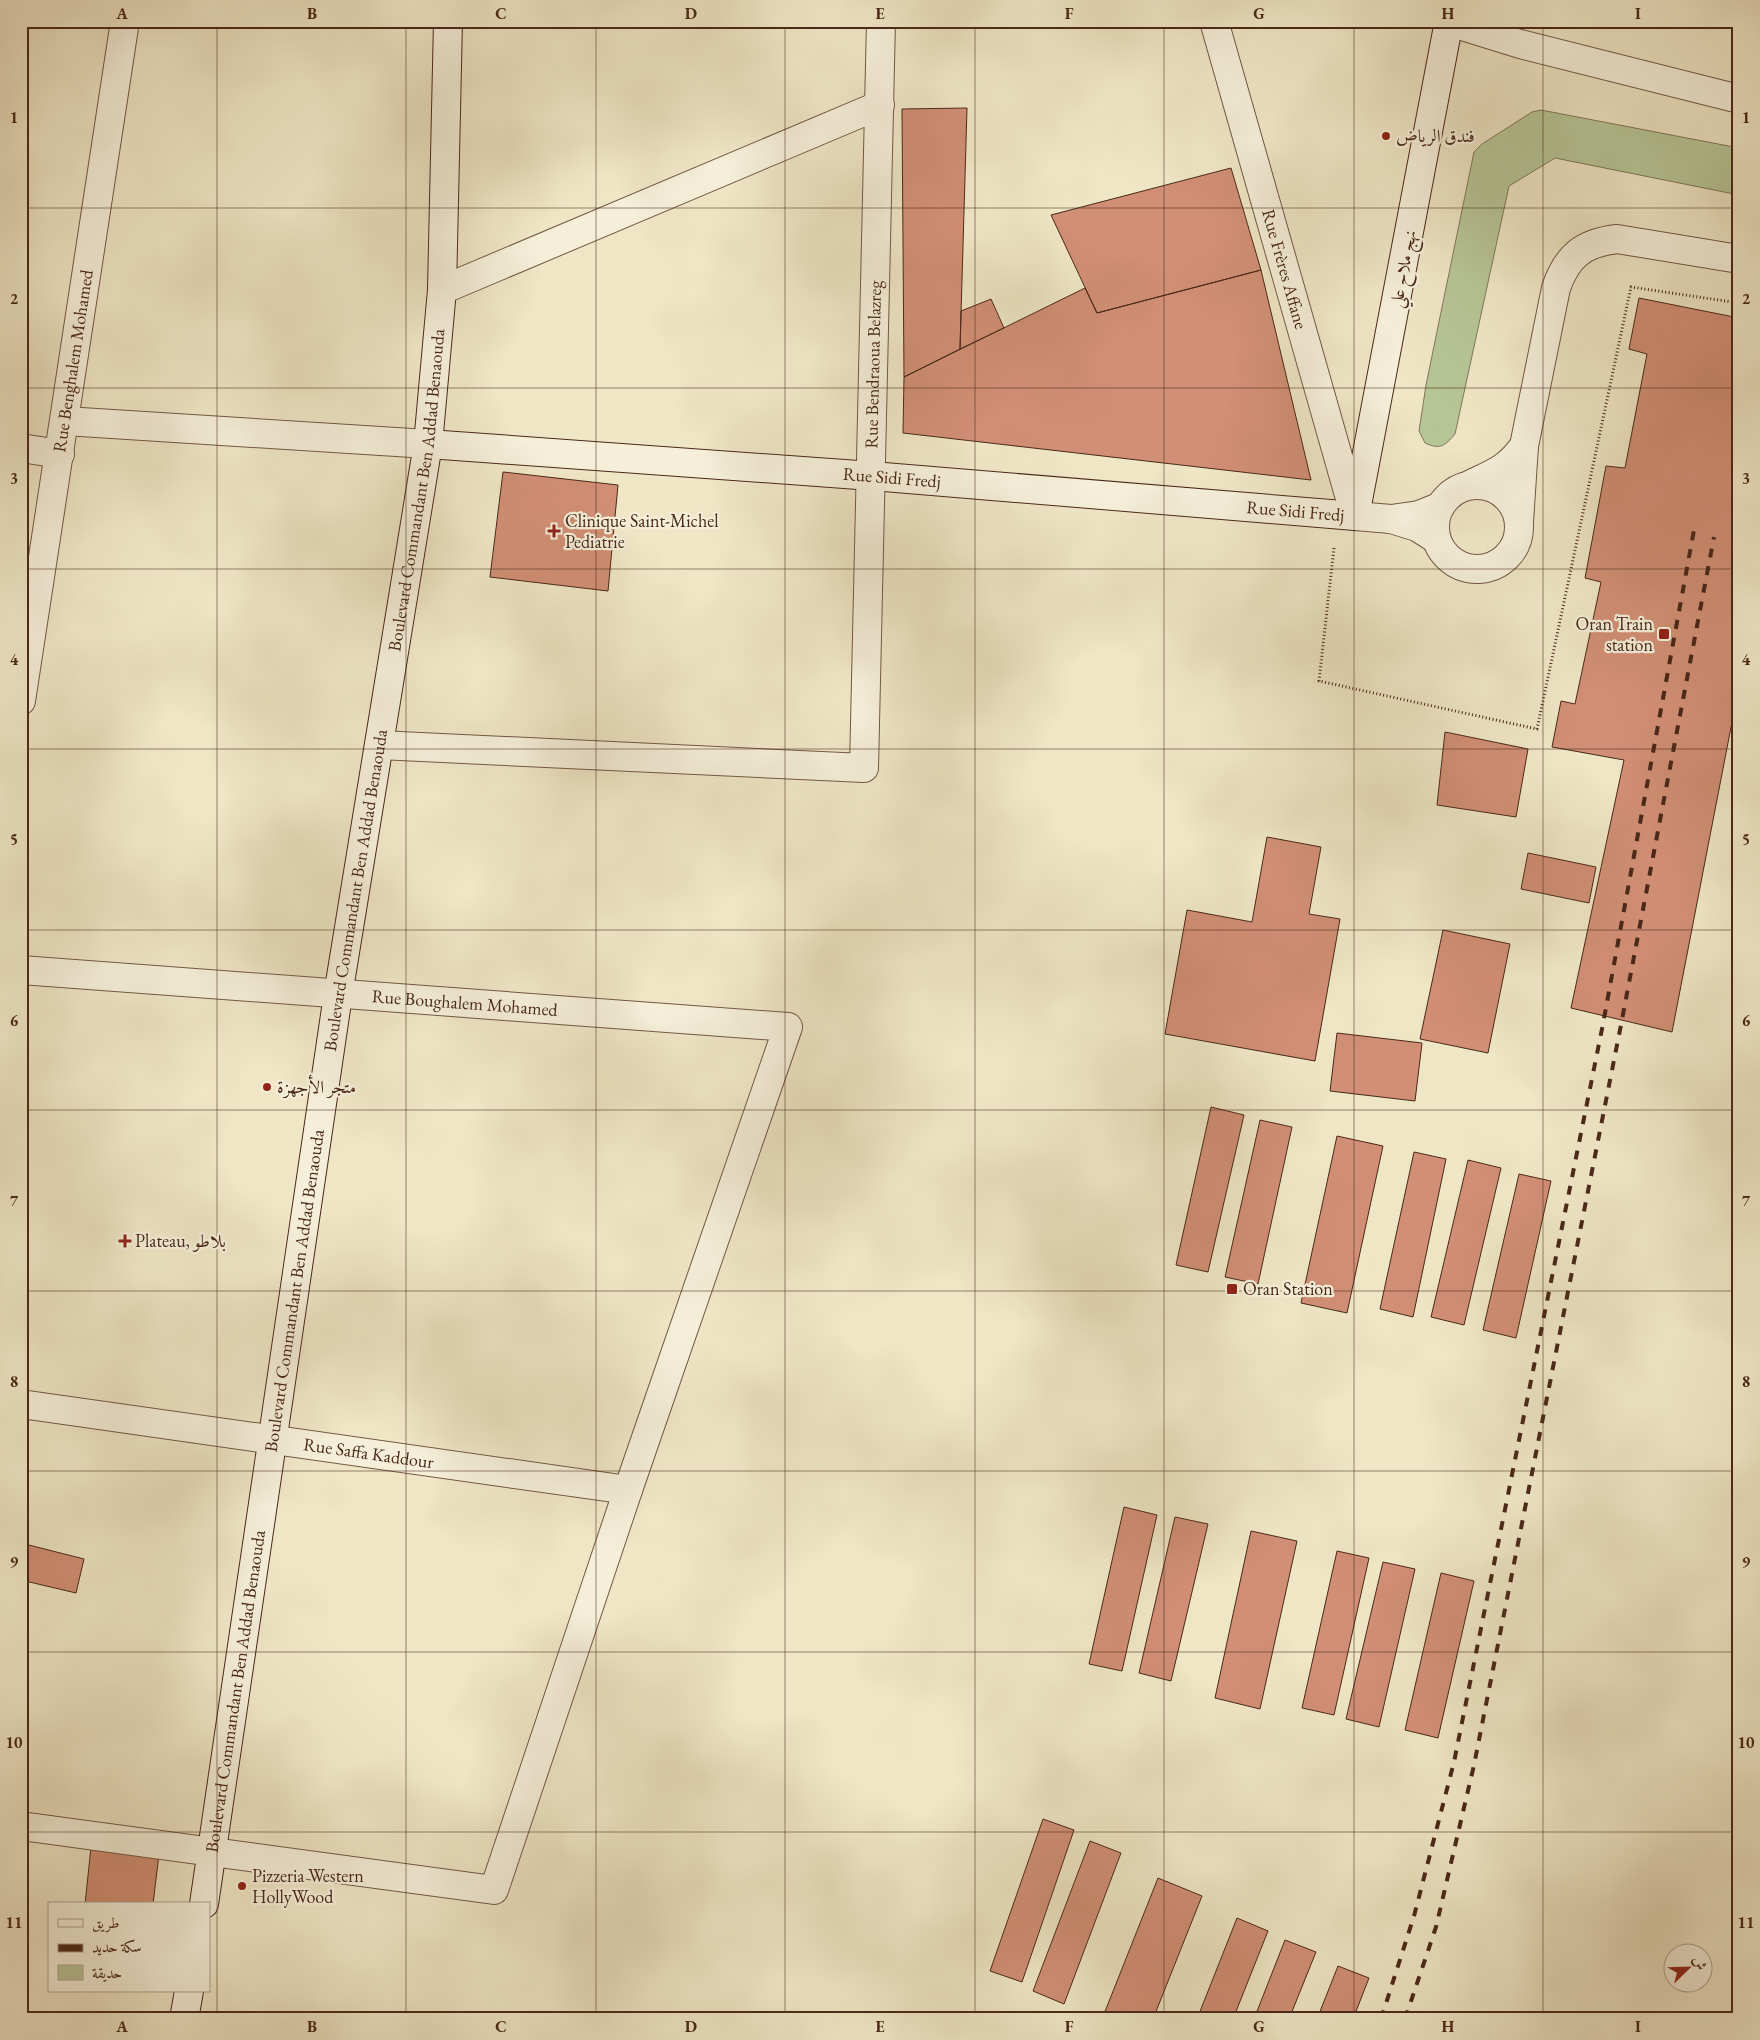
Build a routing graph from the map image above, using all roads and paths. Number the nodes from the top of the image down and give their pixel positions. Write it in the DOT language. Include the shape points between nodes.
graph roads {
  1 [pos="125,21"];
  2 [pos="448,21"];
  3 [pos="881,21"];
  4 [pos="1214,21"];
  5 [pos="1449,22"];
  6 [pos="1739,99"];
  7 [pos="880,105"];
  8 [pos="1739,259"];
  9 [pos="442,290"];
  10 [pos="65,421"];
  11 [pos="428,444"];
  12 [pos="1524,446"];
  13 [pos="21,448"];
  14 [pos="60,454"];
  15 [pos="872,476"];
  16 [pos="1471,484"];
  17 [pos="1439,507"];
  18 [pos="1355,516"];
  19 [pos="1392,519"];
  20 [pos="1519,526"];
  21 [pos="1436,539"];
  22 [pos="21,701"];
  23 [pos="379,745"];
  24 [pos="21,970"];
  25 [pos="338,995"];
  26 [pos="21,1404"];
  27 [pos="271,1438"];
  28 [pos="628,1490"];
  29 [pos="21,1826"];
  30 [pos="212,1852"];
  31 [pos="204,1902"];
  32 [pos="189,1992"];
  33 [pos="184,2019"];
  1 -- 10 [label="street, Rue Benghalem Mohamed"];
  2 -- 9 [label="street, Boulevard Commandant Ben Addad Benaouda"];
  3 -- 7 [label="street, Rue Bendraoua Belazreg"];
  4 -- 18 [label="street, Rue Frères Affane"];
  5 -- 6 [label="street" via="1520,44"];
  5 -- 18 [label="street, نهج ملاح علي"];
  7 -- 9 [label="street"];
  7 -- 15 [label="street, Rue Bendraoua Belazreg"];
  8 -- 12 [label="street" via="1617,239 1600,241 1571,258 1556,288"];
  9 -- 11 [label="street, Boulevard Commandant Ben Addad Benaouda"];
  10 -- 11 [label="street, Rue Sidi Fredj"];
  10 -- 14 [label="street, Rue Benghalem Mohamed"];
  11 -- 15 [label="street, Rue Sidi Fredj"];
  11 -- 23 [label="street, Boulevard Commandant Ben Addad Benaouda"];
  12 -- 16 [label="street" via="1512,462"];
  12 -- 20 [label="street"];
  13 -- 14 [label="street"];
  14 -- 22 [label="street, Rue Benghalem Mohamed"];
  15 -- 18 [label="street, Rue Sidi Fredj"];
  15 -- 23 [label="street, Rue Bendraoua Belazreg" via="864,768"];
  16 -- 17 [label="street" via="1458,488"];
  16 -- 20 [label="street" via="1484,484 1510,499 1517,512"];
  17 -- 19 [label="street" via="1418,516"];
  17 -- 21 [label="street" via="1434,520"];
  18 -- 19 [label="street, Rue Sidi Fredj"];
  19 -- 21 [label="street" via="1417,526"];
  20 -- 21 [label="street" via="1517,540 1510,553 1486,569 1458,565 1447,557"];
  23 -- 25 [label="street, Boulevard Commandant Ben Addad Benaouda"];
  24 -- 25 [label="street, Rue Boughalem Mohamed"];
  25 -- 27 [label="street, Boulevard Commandant Ben Addad Benaouda"];
  25 -- 28 [label="street, Rue Boughalem Mohamed" via="788,1027"];
  26 -- 27 [label="street, Rue Saffa Kaddour"];
  27 -- 28 [label="street, Rue Saffa Kaddour"];
  27 -- 30 [label="street, Boulevard Commandant Ben Addad Benaouda"];
  28 -- 30 [label="street" via="494,1890"];
  29 -- 30 [label="street"];
  30 -- 31 [label="street, Boulevard Commandant Ben Addad Benaouda"];
  32 -- 33 [label="street"];
}
